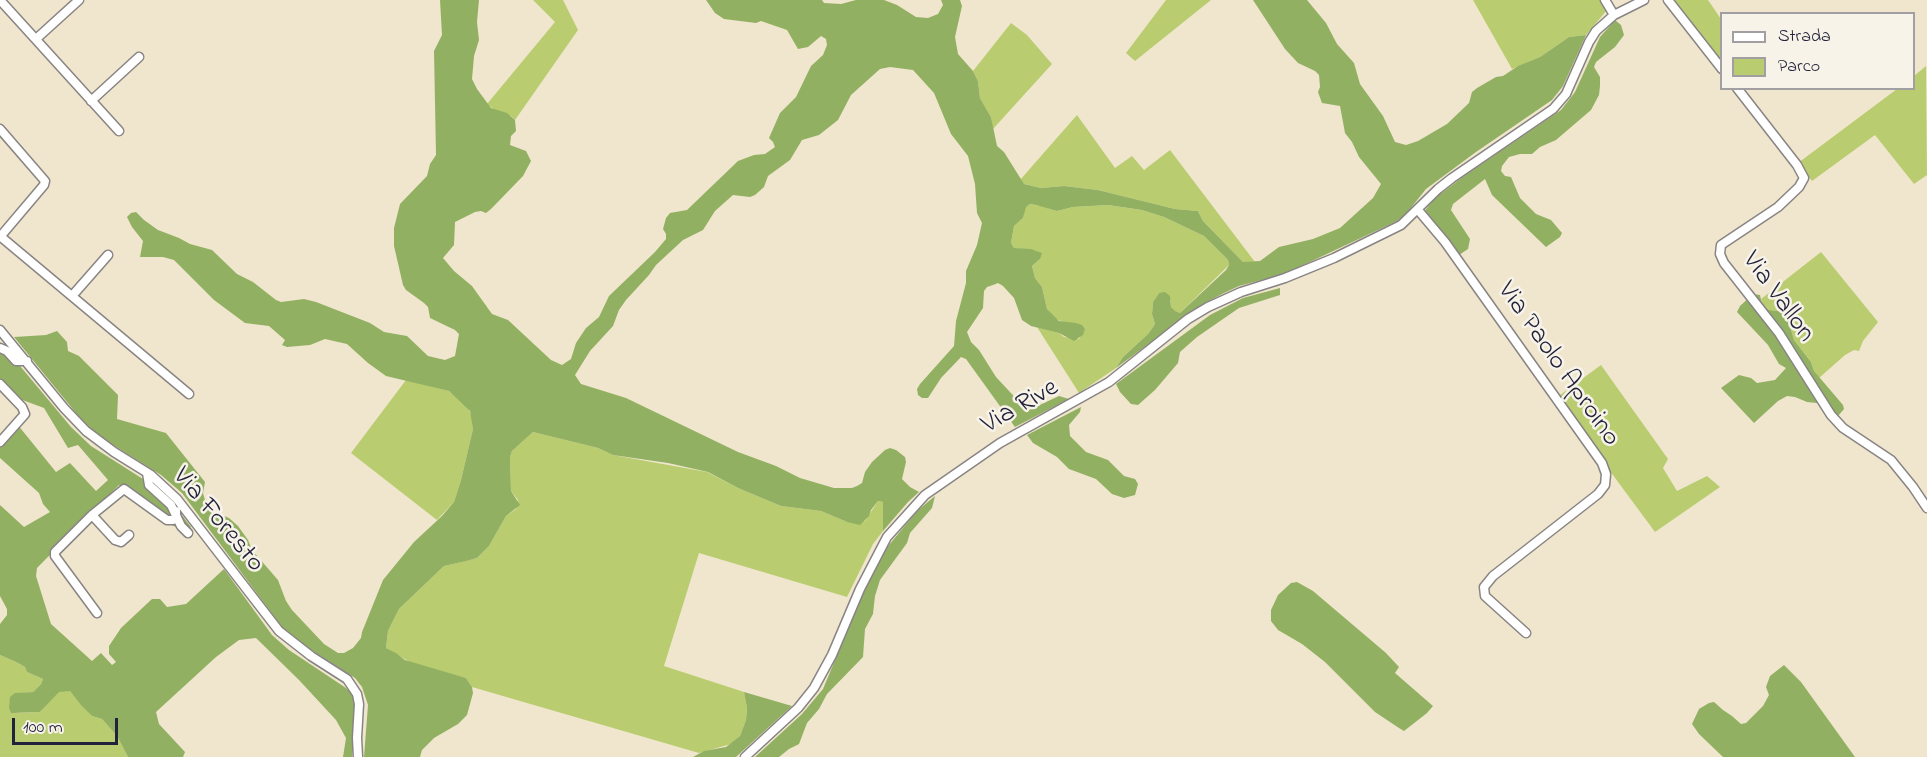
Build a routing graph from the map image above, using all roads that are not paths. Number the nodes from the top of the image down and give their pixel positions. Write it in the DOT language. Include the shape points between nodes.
graph roads {
  1 [pos="0,0"];
  2 [pos="78,0"];
  3 [pos="1605,0"];
  4 [pos="1644,0"];
  5 [pos="1668,0"];
  6 [pos="1614,15"];
  7 [pos="36,39"];
  8 [pos="139,57"];
  9 [pos="1720,66"];
  10 [pos="1739,90"];
  11 [pos="91,100"];
  12 [pos="0,129"];
  13 [pos="119,131"];
  14 [pos="1419,209"];
  15 [pos="0,237"];
  16 [pos="108,255"];
  17 [pos="72,296"];
  18 [pos="0,330"];
  19 [pos="0,348"];
  20 [pos="27,361"];
  21 [pos="0,384"];
  22 [pos="189,394"];
  23 [pos="0,442"];
  24 [pos="147,473"];
  25 [pos="1927,508"];
  26 [pos="176,511"];
  27 [pos="93,515"];
  28 [pos="188,533"];
  29 [pos="129,535"];
  30 [pos="97,613"];
  31 [pos="1526,633"];
  32 [pos="358,757"];
  33 [pos="745,757"];
  1 -- 7 [label="street"];
  2 -- 7 [label="street"];
  3 -- 6 [label="street"];
  4 -- 6 [label="street, Via Rive"];
  5 -- 9 [label="street"];
  6 -- 14 [label="street, Via Rive" via="1589,42 1561,102 1452,178"];
  7 -- 11 [label="street"];
  8 -- 11 [label="street"];
  10 -- 25 [label="street, Via Vallon" via="1804,178 1778,207 1721,245 1724,264 1779,333 1831,415 1843,428 1891,460"];
  11 -- 13 [label="street"];
  12 -- 15 [label="street" via="44,178 44,185"];
  14 -- 31 [label="street, Via Paolo Aproino" via="1595,453 1606,474 1605,485 1598,494 1484,587 1485,596"];
  14 -- 33 [label="street, Via Rive" via="1401,225 1363,244 1198,312 1109,382 1000,443 925,495 887,537 814,688"];
  15 -- 17 [label="street"];
  16 -- 17 [label="street"];
  17 -- 22 [label="street"];
  18 -- 20 [label="street, Via Foresto"];
  19 -- 20 [label="street" via="16,361"];
  20 -- 24 [label="street, Via Foresto" via="86,431"];
  21 -- 23 [label="street" via="25,414"];
  24 -- 26 [label="street" via="149,485"];
  24 -- 32 [label="street, Via Foresto" via="190,515 279,631 352,685 359,704"];
  26 -- 27 [label="street" via="176,517 167,520 124,489"];
  26 -- 28 [label="street"];
  27 -- 29 [label="street" via="115,540 121,542"];
  27 -- 30 [label="street" via="55,556"];
}
